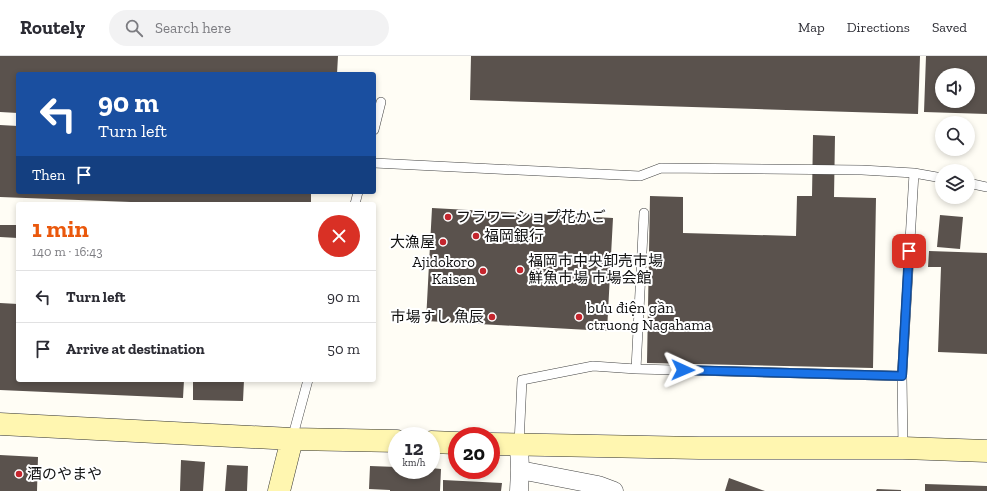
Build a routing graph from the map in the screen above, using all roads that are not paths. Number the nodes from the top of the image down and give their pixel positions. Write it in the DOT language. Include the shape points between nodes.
graph roads {
  1 [pos="381,102"];
  2 [pos="376,122"];
  3 [pos="376,164"];
  4 [pos="914,172"];
  5 [pos="935,176"];
  6 [pos="975,184"];
  7 [pos="987,187"];
  8 [pos="644,213"];
  9 [pos="636,369"];
  10 [pos="902,376"];
  11 [pos="307,382"];
  12 [pos="0,424"];
  13 [pos="292,438"];
  14 [pos="388,441"];
  15 [pos="500,444"];
  16 [pos="519,444"];
  17 [pos="903,448"];
  18 [pos="987,451"];
  19 [pos="520,470"];
  20 [pos="279,491"];
  21 [pos="519,491"];
  22 [pos="614,491"];
  1 -- 2 [label="lane"];
  3 -- 4 [label="lane" via="640,176 661,168"];
  4 -- 5 [label="lane"];
  4 -- 10 [label="lane"];
  6 -- 7 [label="lane"];
  8 -- 9 [label="lane"];
  9 -- 10 [label="lane"];
  9 -- 16 [label="lane" via="593,366 522,380"];
  10 -- 17 [label="lane"];
  11 -- 13 [label="lane"];
  12 -- 13 [label="street"];
  13 -- 14 [label="street"];
  13 -- 20 [label="street"];
  15 -- 16 [label="street"];
  16 -- 17 [label="street" via="699,448"];
  16 -- 19 [label="street"];
  17 -- 18 [label="street"];
  19 -- 21 [label="street"];
  19 -- 22 [label="street" via="598,485"];
}
